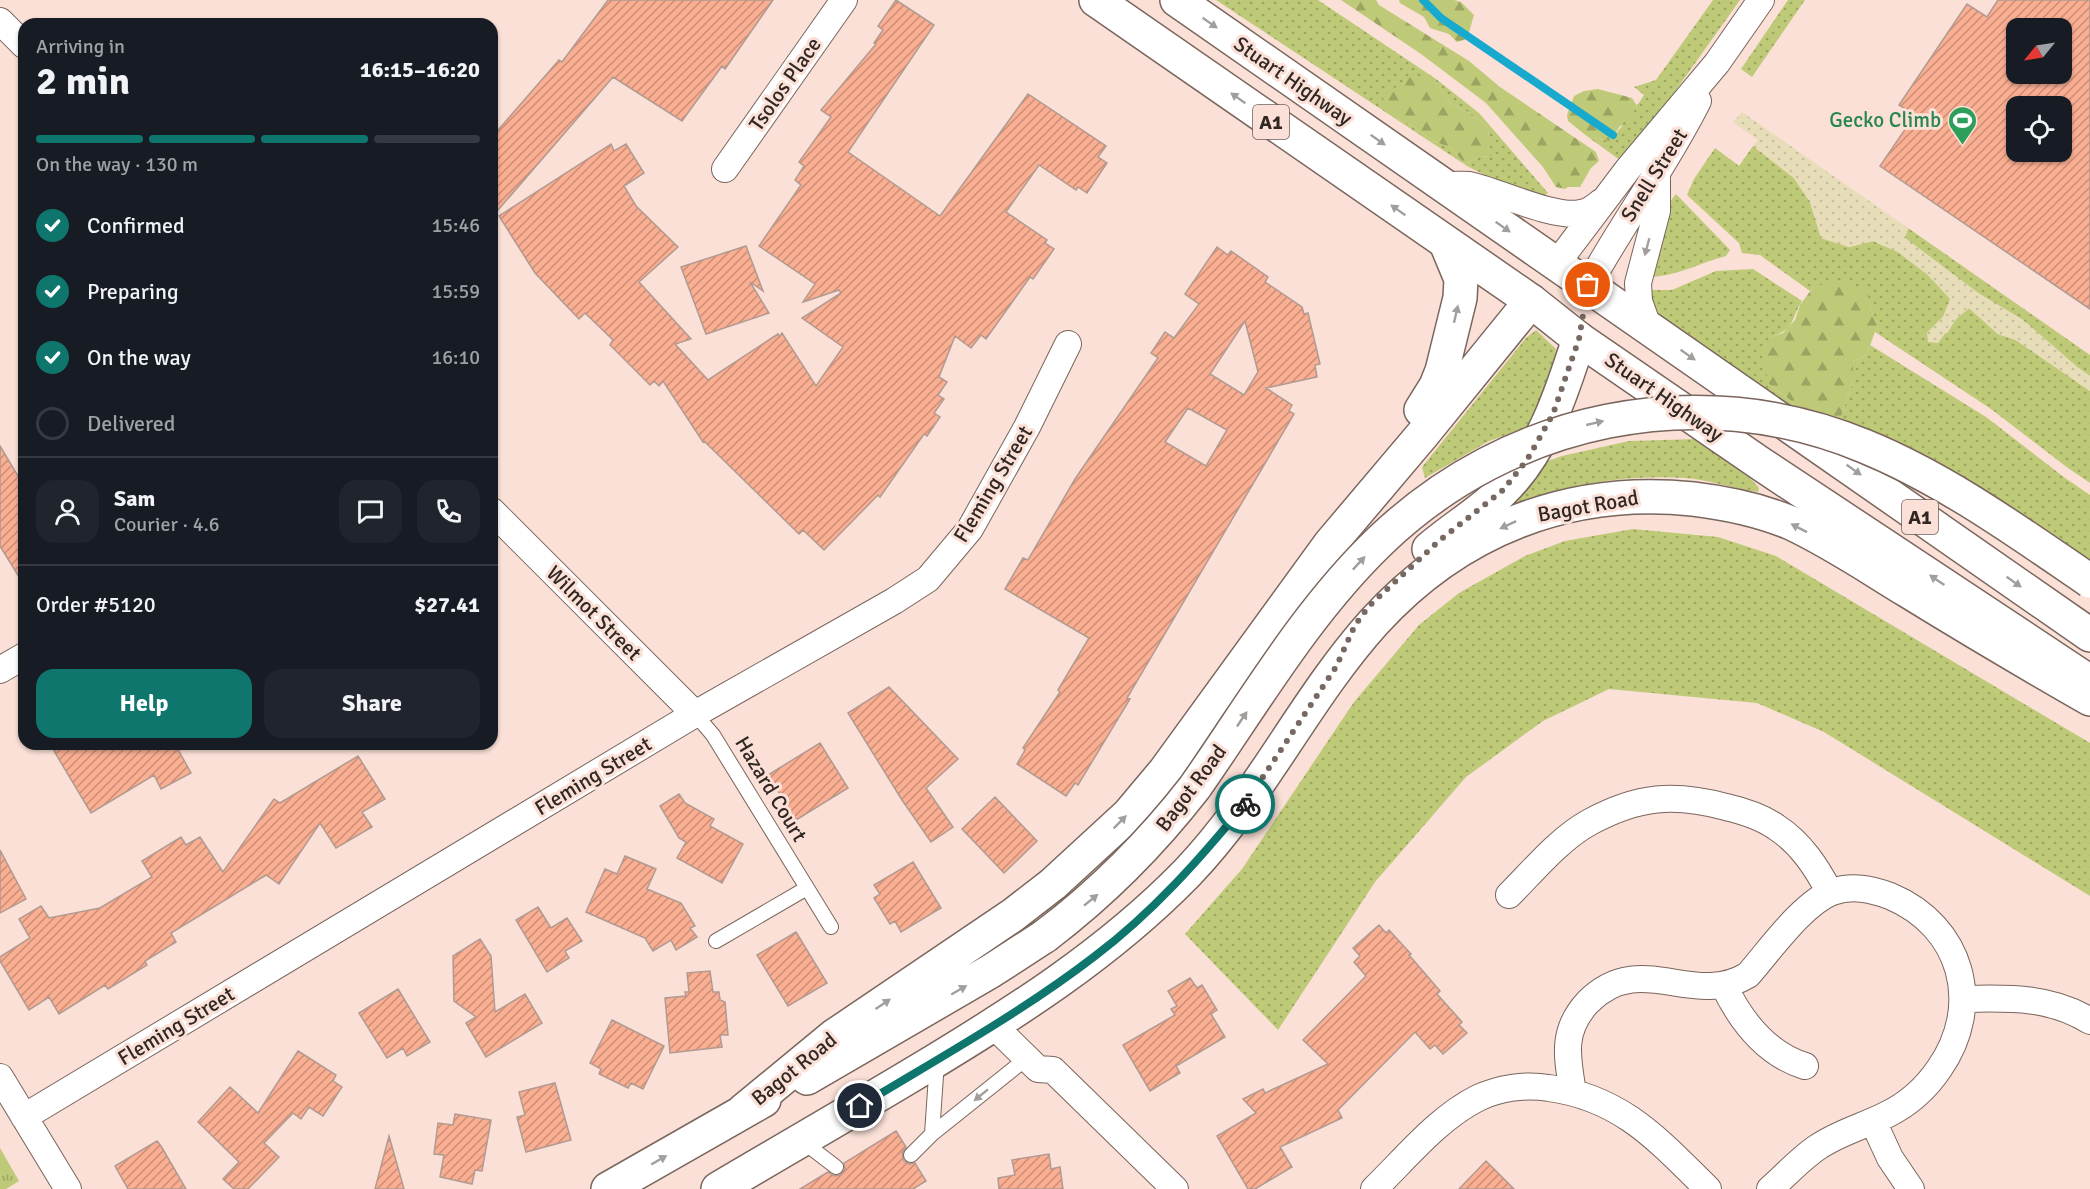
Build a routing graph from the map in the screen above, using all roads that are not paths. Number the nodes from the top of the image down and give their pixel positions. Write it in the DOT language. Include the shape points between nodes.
graph roads {
  1 [pos="844,0"];
  2 [pos="1096,0"];
  3 [pos="1177,0"];
  4 [pos="1761,0"];
  5 [pos="0,21"];
  6 [pos="18,39"];
  7 [pos="1717,63"];
  8 [pos="725,169"];
  9 [pos="1658,174"];
  10 [pos="1441,184"];
  11 [pos="1604,200"];
  12 [pos="1446,243"];
  13 [pos="1557,263"];
  14 [pos="1588,285"];
  15 [pos="1531,301"];
  16 [pos="1649,328"];
  17 [pos="1579,339"];
  18 [pos="1068,344"];
  19 [pos="498,517"];
  20 [pos="2090,581"];
  21 [pos="2090,635"];
  22 [pos="18,660"];
  23 [pos="1336,667"];
  24 [pos="0,670"];
  25 [pos="1237,671"];
  26 [pos="2090,682"];
  27 [pos="2090,699"];
  28 [pos="695,714"];
  29 [pos="807,888"];
  30 [pos="1830,893"];
  31 [pos="1509,895"];
  32 [pos="831,927"];
  33 [pos="716,940"];
  34 [pos="1724,986"];
  35 [pos="1963,999"];
  36 [pos="2090,1021"];
  37 [pos="994,1026"];
  38 [pos="938,1059"];
  39 [pos="1032,1064"];
  40 [pos="1805,1066"];
  41 [pos="0,1077"];
  42 [pos="1573,1092"];
  43 [pos="743,1111"];
  44 [pos="24,1117"];
  45 [pos="1873,1121"];
  46 [pos="932,1134"];
  47 [pos="801,1140"];
  48 [pos="911,1155"];
  49 [pos="836,1167"];
  50 [pos="737,1184"];
  51 [pos="68,1189"];
  52 [pos="608,1189"];
  53 [pos="1175,1189"];
  54 [pos="1374,1189"];
  55 [pos="1708,1189"];
  56 [pos="1770,1189"];
  57 [pos="1911,1189"];
  1 -- 8 [label="street, Tsolos Place"];
  12 -- 2 [label="main road, Stuart Highway / A1, one-way"];
  3 -- 10 [label="main road, Stuart Highway / A1, one-way"];
  4 -- 7 [label="street, Snell Street"];
  5 -- 6 [label="street"];
  7 -- 9 [label="street, Snell Street"];
  7 -- 11 [label="street, Snell Street"];
  9 -- 14 [label="street, Snell Street"];
  9 -- 16 [label="street, one-way" via="1657,211 1638,283 1639,301"];
  10 -- 11 [label="street" via="1467,185 1569,213 1592,210"];
  10 -- 13 [label="main road, Stuart Highway / A1, one-way"];
  11 -- 13 [label="street, Snell Street"];
  12 -- 15 [label="main road, Stuart Highway / A1"];
  25 -- 12 [label="main road, one-way" via="1276,604 1436,386 1460,298 1461,279"];
  13 -- 14 [label="main road, Stuart Highway / A1"];
  13 -- 15 [label="main road, Bagot Road"];
  14 -- 16 [label="main road, Stuart Highway / A1"];
  14 -- 17 [label="main road"];
  15 -- 17 [label="main road, Stuart Highway / A1"];
  15 -- 25 [label="main road, Bagot Road" via="1329,544"];
  16 -- 21 [label="main road, Stuart Highway / A1, one-way"];
  17 -- 23 [label="main road" via="1553,414 1516,476 1487,505 1431,547 1369,606 1355,625"];
  26 -- 17 [label="main road, Stuart Highway / A1, one-way"];
  18 -- 28 [label="street, Fleming Street" via="1027,428 970,529 928,579"];
  19 -- 28 [label="street, Wilmot Street"];
  43 -- 20 [label="main road, Bagot Road, one-way, bridge" via="830,1066 991,971 1045,936 1103,890 1175,813 1316,615 1379,542 1459,478 1543,438 1604,421 1672,412 1751,416 1814,429 1864,446 1942,484"];
  22 -- 24 [label="street"];
  27 -- 23 [label="main road, Bagot Road, one-way" via="1790,523 1718,502 1665,496 1636,496 1550,510 1523,518 1471,543 1404,591"];
  23 -- 37 [label="main road, Bagot Road" via="1253,792 1188,872 1097,955"];
  43 -- 25 [label="main road, Bagot Road, one-way" via="834,1036 1013,915 1091,851 1165,771"];
  28 -- 29 [label="lane, Hazard Court" via="713,735"];
  28 -- 44 [label="street, Fleming Street"];
  29 -- 32 [label="lane, Hazard Court"];
  29 -- 33 [label="lane"];
  30 -- 31 [label="street" via="1802,850 1775,826 1738,810 1669,797 1630,804 1588,823"];
  30 -- 34 [label="street" via="1817,900 1748,975"];
  30 -- 35 [label="street" via="1854,888 1874,890 1920,914 1951,949 1961,972"];
  34 -- 40 [label="street" via="1735,1008 1767,1046"];
  34 -- 42 [label="street" via="1628,980 1598,993 1580,1014 1568,1039 1566,1054"];
  35 -- 36 [label="street" via="2048,1002"];
  35 -- 45 [label="street" via="1962,1017 1939,1069 1906,1104"];
  37 -- 38 [label="main road, Bagot Road"];
  37 -- 39 [label="street"];
  38 -- 46 [label="lane"];
  38 -- 47 [label="main road, Bagot Road"];
  39 -- 46 [label="lane, one-way"];
  39 -- 53 [label="street" via="1053,1070"];
  41 -- 44 [label="street"];
  42 -- 54 [label="street" via="1516,1087 1477,1099 1442,1123"];
  42 -- 55 [label="street" via="1612,1106 1632,1119"];
  52 -- 43 [label="main road, Bagot Road, one-way"];
  44 -- 51 [label="street"];
  45 -- 56 [label="street" via="1817,1147"];
  45 -- 57 [label="street" via="1890,1158"];
  46 -- 48 [label="lane"];
  47 -- 49 [label="lane"];
  47 -- 50 [label="main road, Bagot Road"];
}
